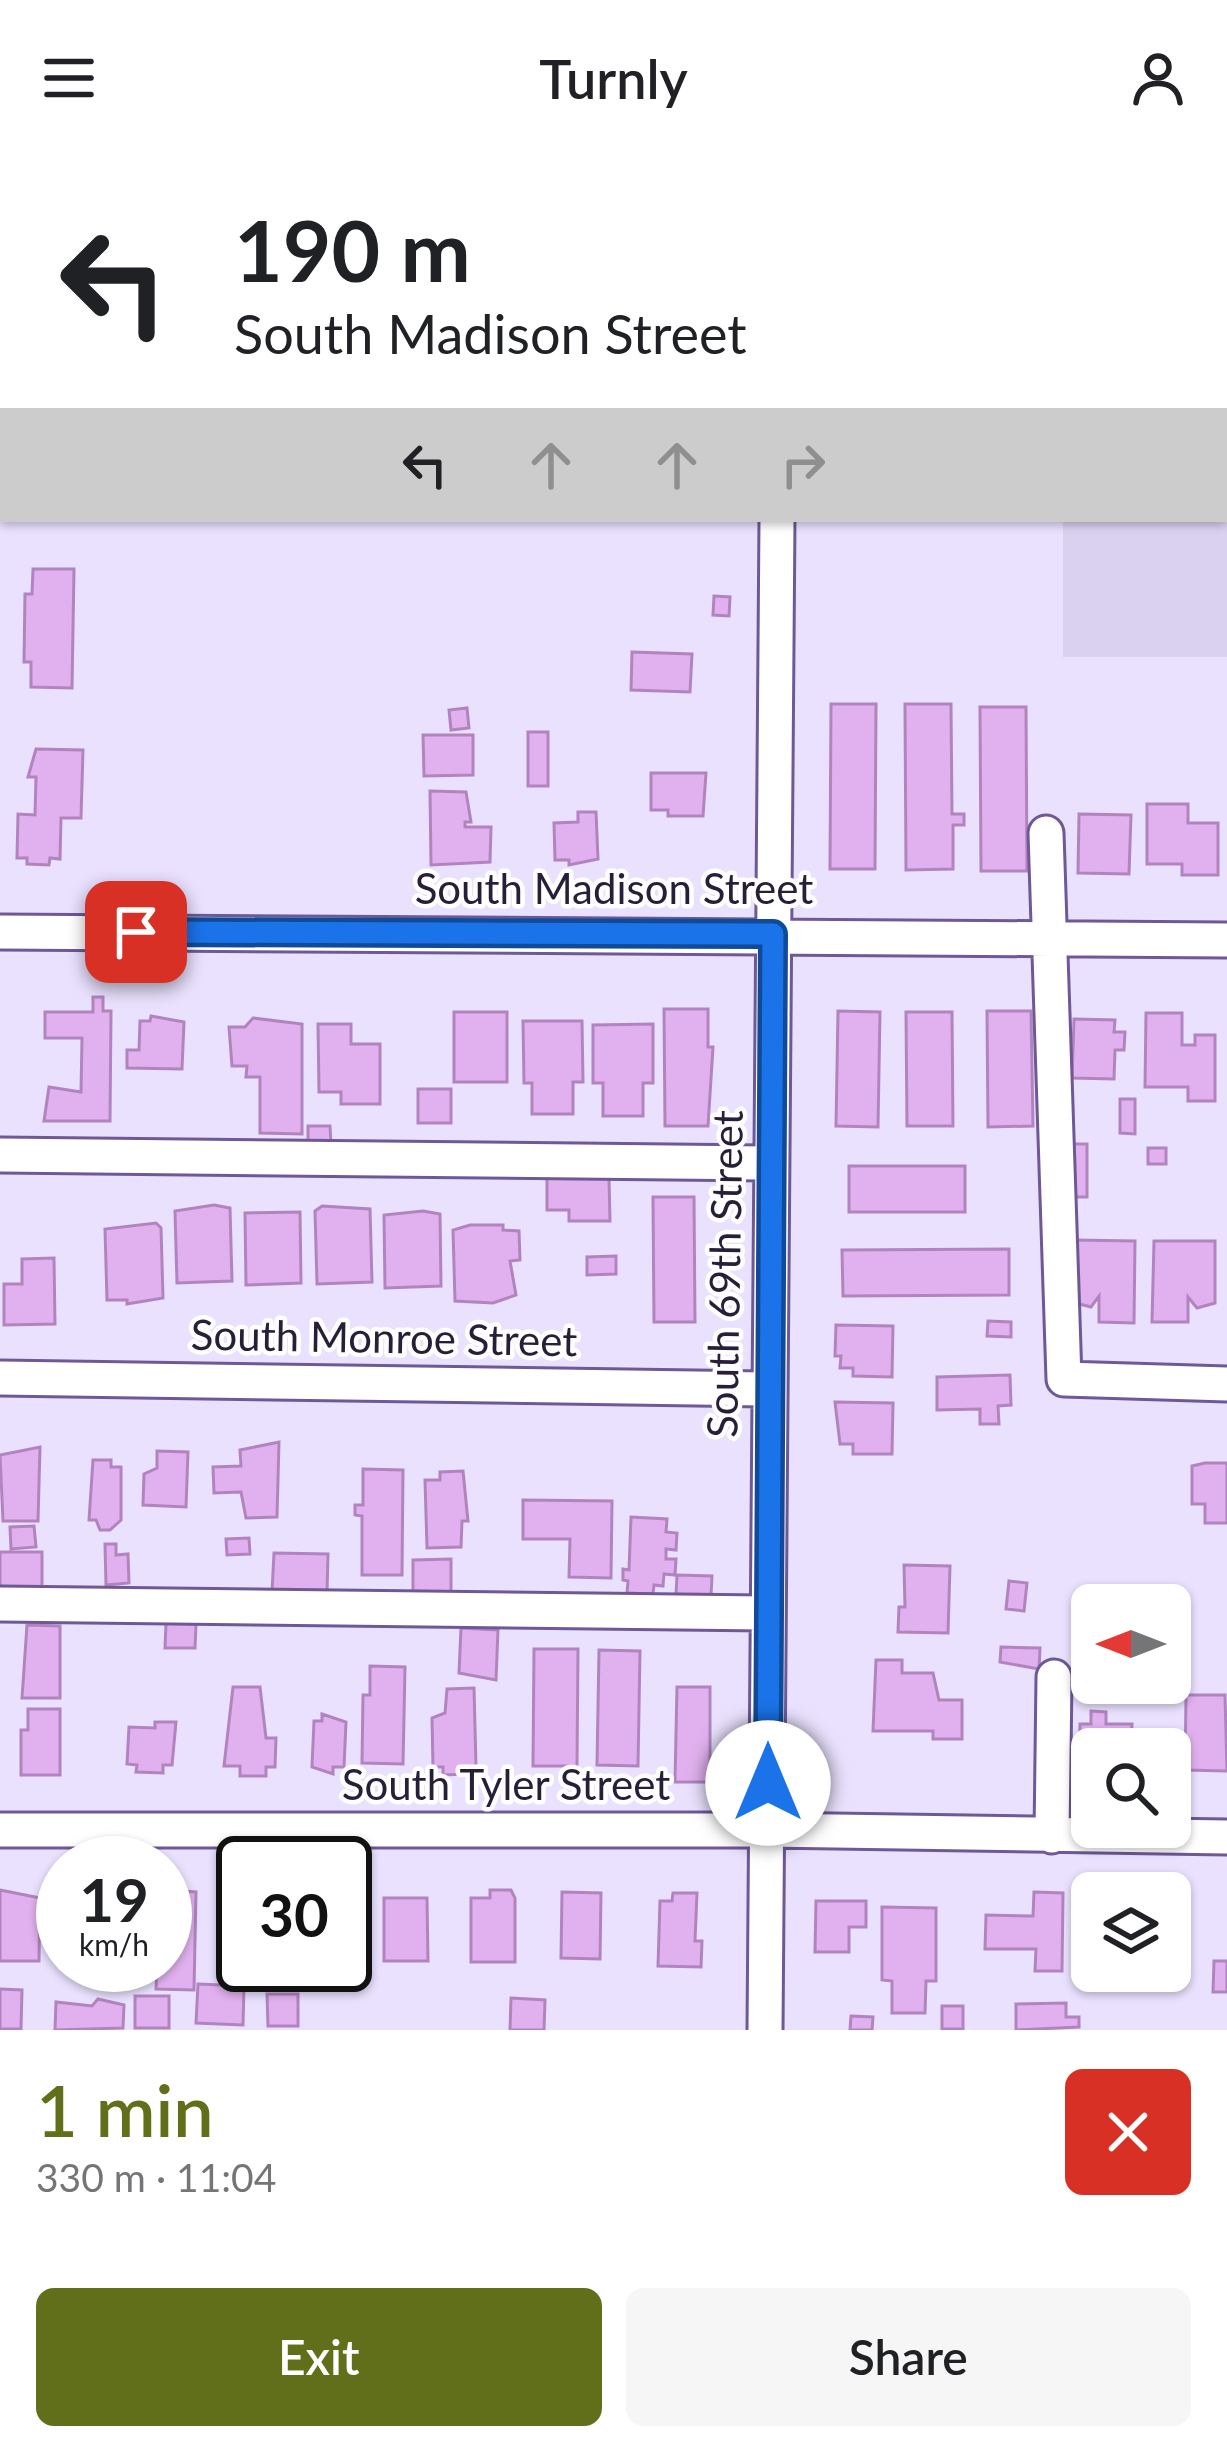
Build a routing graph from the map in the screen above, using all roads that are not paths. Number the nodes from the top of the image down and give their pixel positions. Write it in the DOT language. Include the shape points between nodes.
graph roads {
  1 [pos="777,522"];
  2 [pos="1046,833"];
  3 [pos="0,932"];
  4 [pos="773,934"];
  5 [pos="1047,939"];
  6 [pos="1227,940"];
  7 [pos="0,1155"];
  8 [pos="771,1163"];
  9 [pos="0,1378"];
  10 [pos="1227,1384"];
  11 [pos="768,1389"];
  12 [pos="0,1604"];
  13 [pos="768,1613"];
  14 [pos="1054,1676"];
  15 [pos="0,1830"];
  16 [pos="768,1830"];
  17 [pos="1052,1835"];
  18 [pos="1227,1837"];
  19 [pos="765,2030"];
  1 -- 4 [label="street, South 69th Street"];
  2 -- 5 [label="street"];
  3 -- 4 [label="street, South Madison Street"];
  4 -- 5 [label="street, South Madison Street"];
  4 -- 8 [label="street, South 69th Street"];
  5 -- 6 [label="street, South Madison Street"];
  5 -- 10 [label="street" via="1064,1379"];
  7 -- 8 [label="street"];
  8 -- 11 [label="street, South 69th Street"];
  9 -- 11 [label="street, South Monroe Street"];
  11 -- 13 [label="street, South 69th Street"];
  12 -- 13 [label="street"];
  13 -- 16 [label="street, South 69th Street"];
  14 -- 17 [label="street"];
  15 -- 16 [label="street, South Tyler Street"];
  16 -- 17 [label="street, South Tyler Street"];
  16 -- 19 [label="street, South 69th Street"];
  17 -- 18 [label="street, South Tyler Street"];
}
